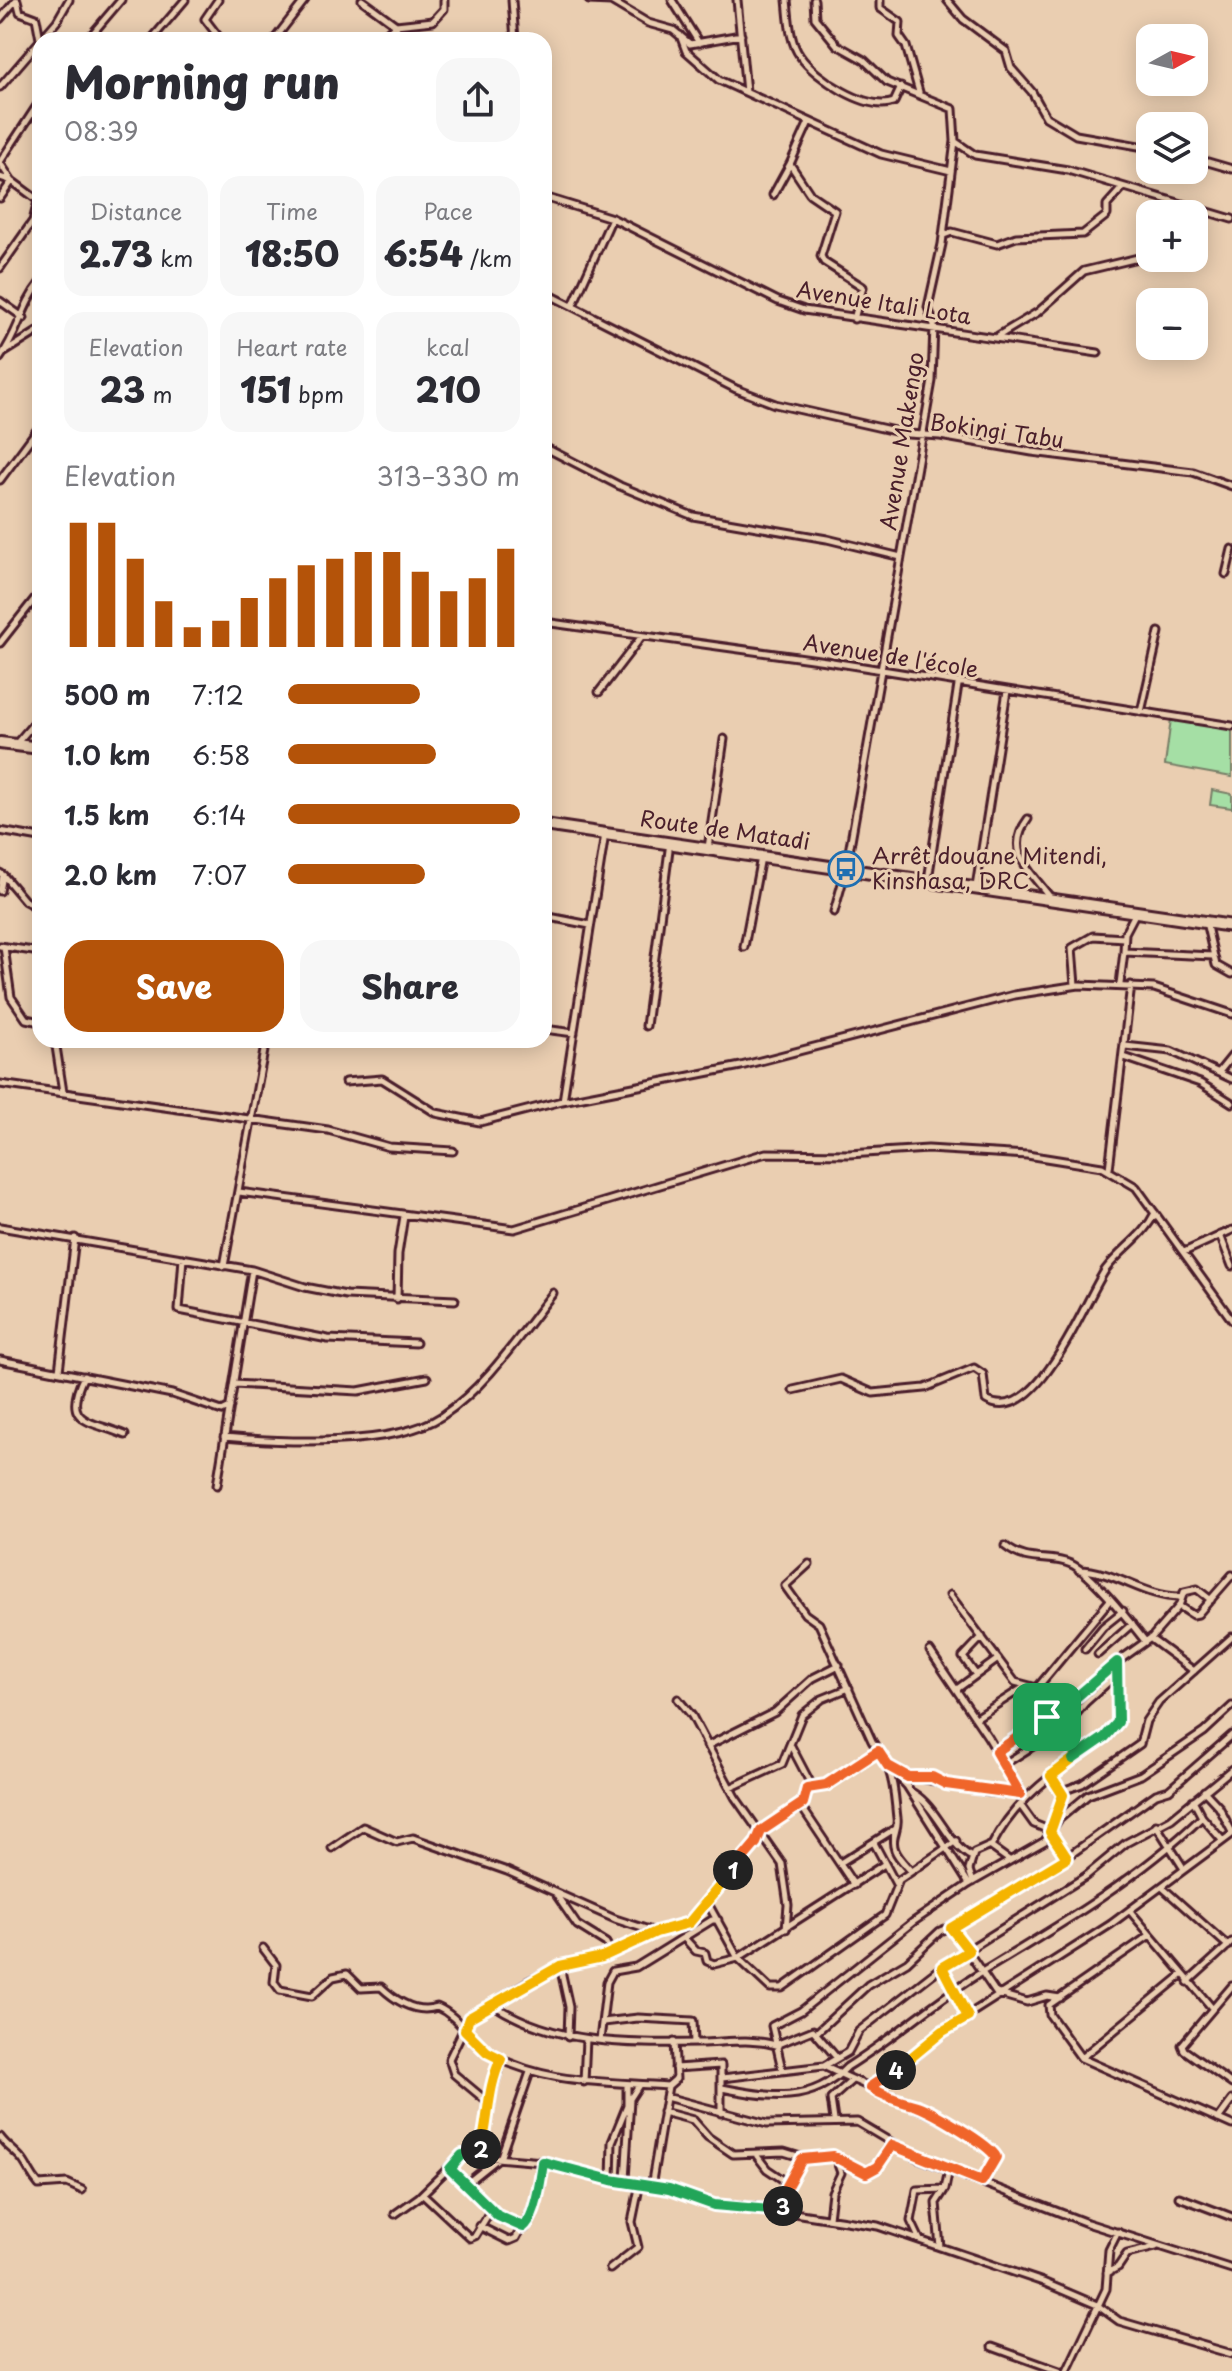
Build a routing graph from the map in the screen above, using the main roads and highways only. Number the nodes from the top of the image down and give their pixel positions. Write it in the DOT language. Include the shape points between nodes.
graph roads {
  1 [pos="0,743"];
  2 [pos="32,747"];
  3 [pos="552,826"];
  4 [pos="1232,926"];
  1 -- 2 [label="highway"];
  3 -- 4 [label="highway, Route de Matadi"];
}
